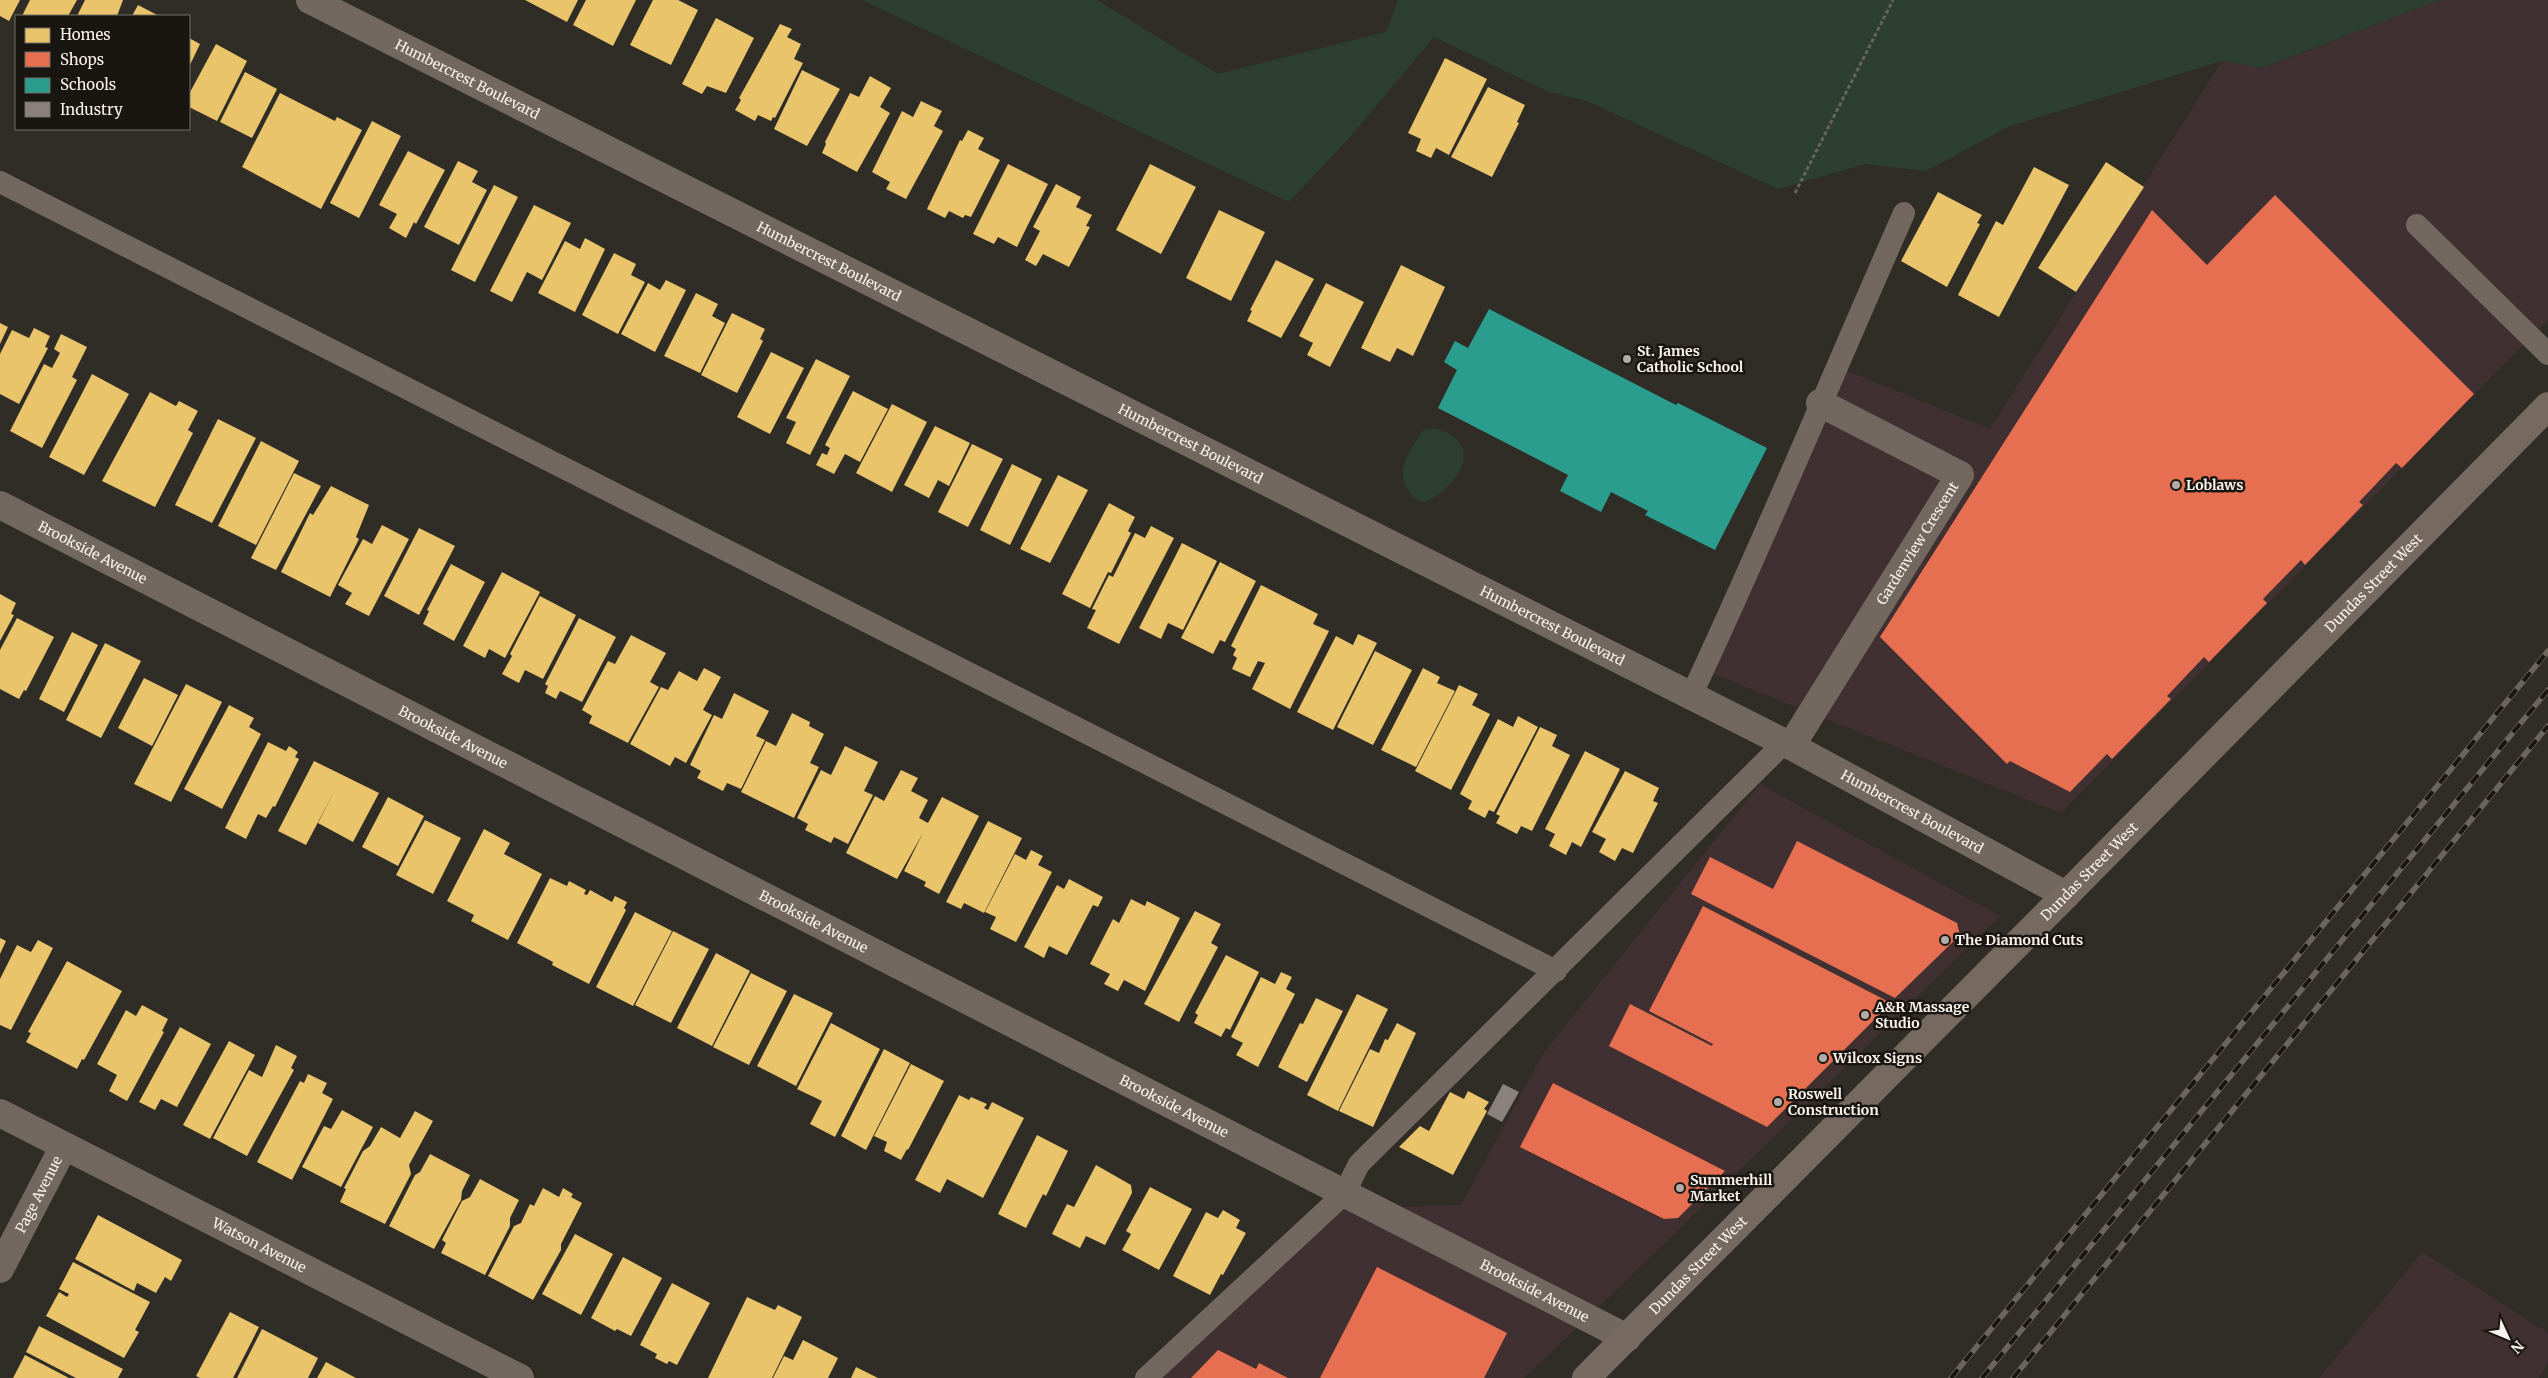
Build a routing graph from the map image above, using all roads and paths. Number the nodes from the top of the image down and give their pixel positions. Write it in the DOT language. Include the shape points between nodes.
graph roads {
  1 [pos="310,0"];
  2 [pos="1893,0"];
  3 [pos="0,182"];
  4 [pos="1795,193"];
  5 [pos="1904,214"];
  6 [pos="2417,225"];
  7 [pos="2548,354"];
  8 [pos="1820,403"];
  9 [pos="2548,406"];
  10 [pos="0,505"];
  11 [pos="1690,696"];
  12 [pos="1787,744"];
  13 [pos="2066,895"];
  14 [pos="1556,971"];
  15 [pos="0,1113"];
  16 [pos="64,1146"];
  17 [pos="1344,1194"];
  18 [pos="0,1269"];
  19 [pos="1627,1338"];
  20 [pos="520,1378"];
  21 [pos="1146,1378"];
  22 [pos="1586,1378"];
  1 -- 11 [label="street, Humbercrest Boulevard"];
  2 -- 4 [label="path"];
  3 -- 14 [label="lane"];
  5 -- 8 [label="lane"];
  6 -- 7 [label="lane"];
  8 -- 11 [label="lane" via="1790,477"];
  8 -- 12 [label="street, Gardenview Crescent" via="1960,475"];
  9 -- 13 [label="main road, Dundas Street West"];
  10 -- 17 [label="street, Brookside Avenue"];
  11 -- 12 [label="street, Humbercrest Boulevard"];
  12 -- 13 [label="street, Humbercrest Boulevard"];
  12 -- 14 [label="lane"];
  13 -- 19 [label="main road, Dundas Street West"];
  14 -- 17 [label="lane" via="1359,1164"];
  15 -- 16 [label="street, Watson Avenue"];
  16 -- 18 [label="street, Page Avenue"];
  16 -- 20 [label="street, Watson Avenue"];
  17 -- 19 [label="street, Brookside Avenue"];
  17 -- 21 [label="lane"];
  19 -- 22 [label="main road, Dundas Street West"];
}
